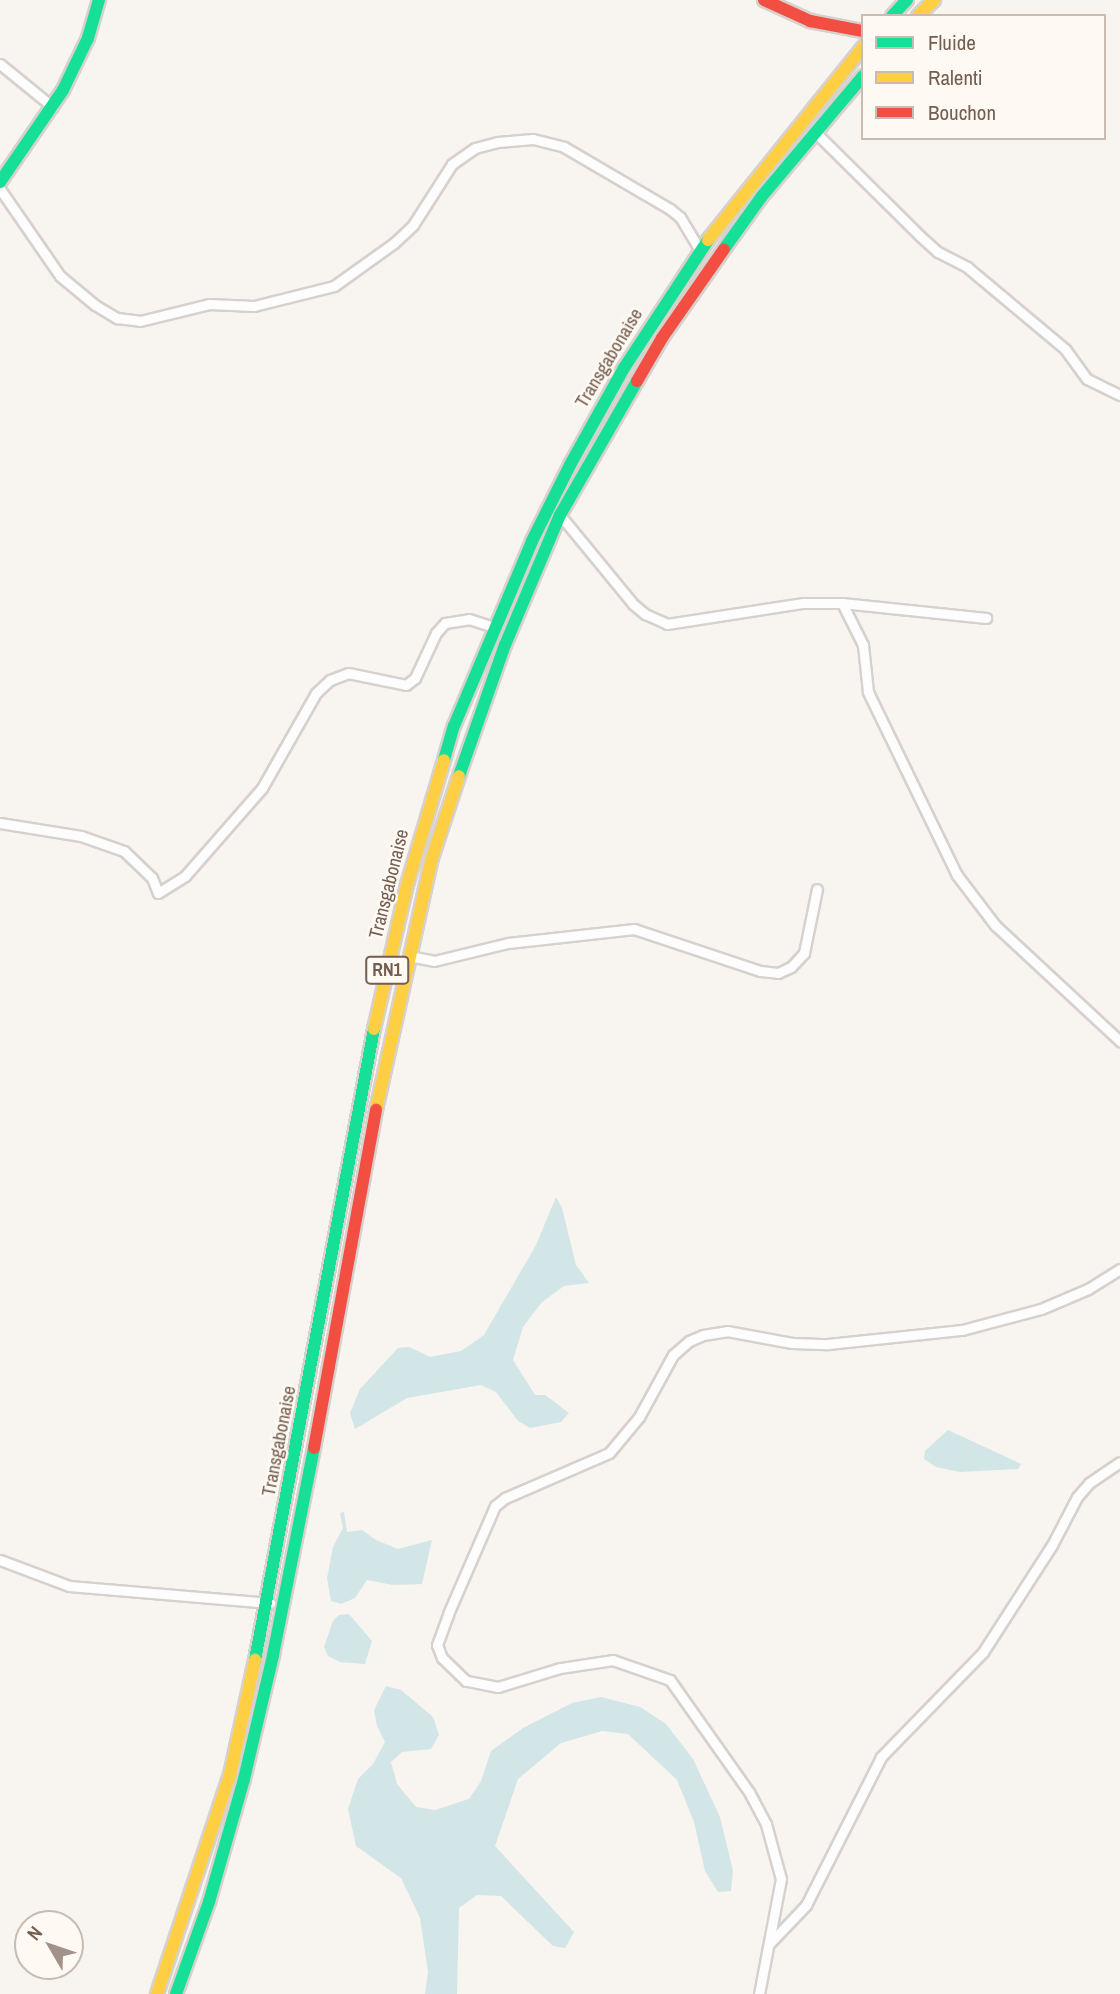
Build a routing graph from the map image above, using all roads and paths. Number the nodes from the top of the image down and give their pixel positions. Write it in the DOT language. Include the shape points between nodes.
graph roads {
  1 [pos="99,0"];
  2 [pos="764,0"];
  3 [pos="908,0"];
  4 [pos="934,0"];
  5 [pos="894,14"];
  6 [pos="921,14"];
  7 [pos="861,31"];
  8 [pos="861,49"];
  9 [pos="0,64"];
  10 [pos="861,78"];
  11 [pos="53,107"];
  12 [pos="815,132"];
  13 [pos="0,182"];
  14 [pos="0,189"];
  15 [pos="700,250"];
  16 [pos="1120,395"];
  17 [pos="560,515"];
  18 [pos="842,603"];
  19 [pos="986,618"];
  20 [pos="494,627"];
  21 [pos="0,823"];
  22 [pos="817,888"];
  23 [pos="410,956"];
  24 [pos="1120,1041"];
  25 [pos="1120,1269"];
  26 [pos="1120,1462"];
  27 [pos="0,1560"];
  28 [pos="268,1602"];
  29 [pos="282,1604"];
  30 [pos="769,1945"];
  31 [pos="158,1994"];
  32 [pos="176,1994"];
  33 [pos="759,1994"];
  1 -- 11 [label="main road" via="88,38"];
  2 -- 7 [label="main road" via="810,21"];
  3 -- 5 [label="main road"];
  4 -- 6 [label="main road"];
  8 -- 15 [label="main road, Transgabonaise / RN1"];
  9 -- 11 [label="street"];
  10 -- 12 [label="main road, Transgabonaise / RN1"];
  11 -- 13 [label="main road"];
  12 -- 16 [label="street" via="920,236 967,267 1065,349 1087,379"];
  12 -- 17 [label="main road, Transgabonaise / RN1" via="754,207 662,338"];
  14 -- 15 [label="street" via="60,276 117,318 140,321 209,304 254,306 334,286 413,225 453,164 475,148 498,142 533,139 564,147 676,212"];
  15 -- 20 [label="main road, Transgabonaise / RN1" via="624,368 569,465"];
  17 -- 18 [label="street" via="633,604 667,624 803,603"];
  17 -- 23 [label="main road, Transgabonaise / RN1" via="471,739 432,858"];
  18 -- 19 [label="street"];
  18 -- 24 [label="street" via="863,645 868,692 957,875 995,925"];
  20 -- 21 [label="street" via="469,619 445,623 415,678 406,685 348,673 330,680 316,693 262,788 186,876 158,893 152,878 124,851 81,836"];
  20 -- 28 [label="main road, Transgabonaise / RN1" via="445,752 399,918 368,1057"];
  22 -- 23 [label="street" via="804,953 778,973 634,929 508,943 435,961"];
  23 -- 29 [label="main road, Transgabonaise / RN1" via="375,1115"];
  25 -- 30 [label="street" via="1041,1309 962,1330 828,1344 792,1343 727,1331 703,1335 673,1355 639,1417 609,1453 495,1506 437,1645 442,1658 467,1681 499,1687 560,1668 613,1660 670,1680 749,1792 766,1824 780,1879"];
  26 -- 30 [label="street" via="1077,1497 984,1652 881,1757 806,1905"];
  27 -- 28 [label="street" via="69,1586"];
  28 -- 29 [label="street"];
  28 -- 31 [label="main road, Transgabonaise / RN1" via="230,1775"];
  29 -- 32 [label="main road, Transgabonaise / RN1" via="244,1779 209,1902"];
  30 -- 33 [label="street"];
}
